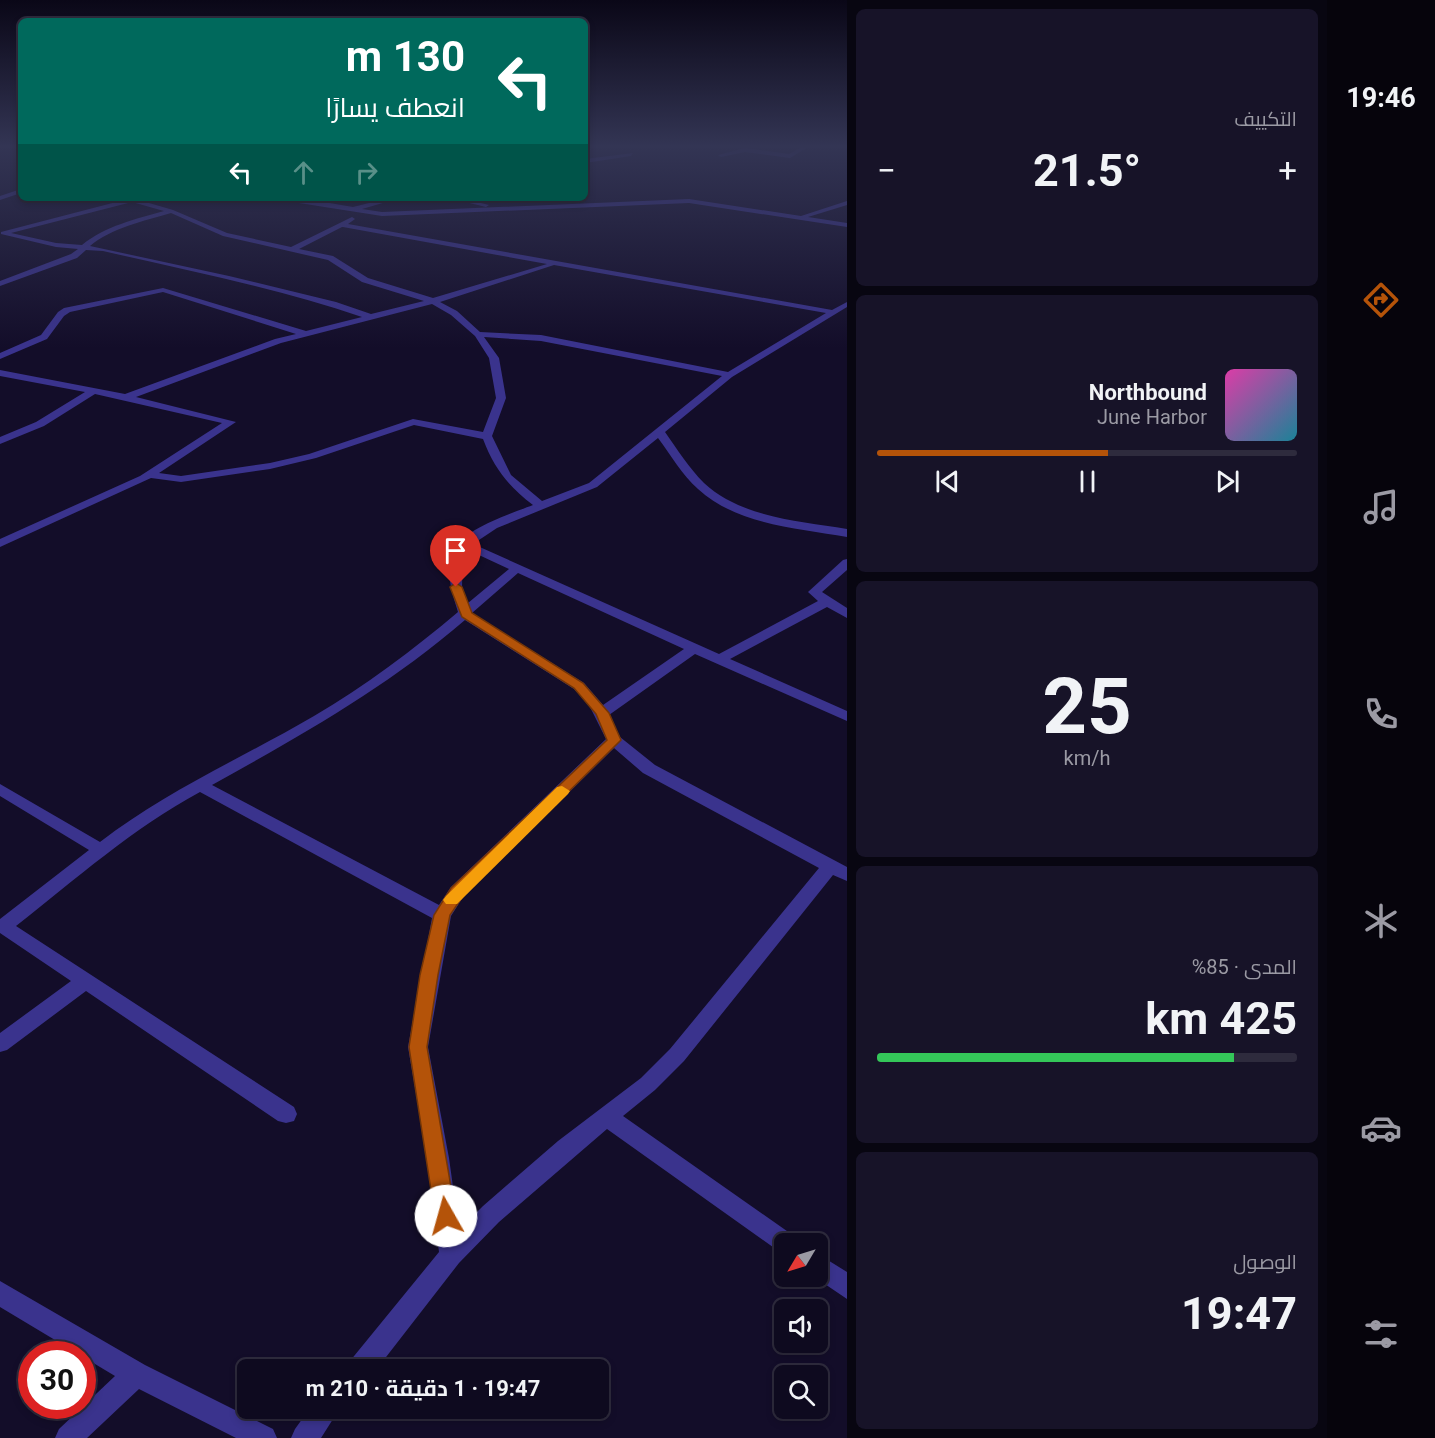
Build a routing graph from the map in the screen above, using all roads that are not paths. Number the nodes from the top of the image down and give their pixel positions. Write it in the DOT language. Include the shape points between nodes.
graph roads {
  1 [pos="72,214"];
  2 [pos="161,214"];
  3 [pos="178,214"];
  4 [pos="358,214"];
  5 [pos="781,214"];
  6 [pos="810,214"];
  7 [pos="801,217"];
  8 [pos="343,225"];
  9 [pos="847,225"];
  10 [pos="1,233"];
  11 [pos="85,247"];
  12 [pos="293,249"];
  13 [pos="553,264"];
  14 [pos="0,284"];
  15 [pos="433,302"];
  16 [pos="847,304"];
  17 [pos="832,312"];
  18 [pos="371,317"];
  19 [pos="303,333"];
  20 [pos="478,334"];
  21 [pos="0,356"];
  22 [pos="0,373"];
  23 [pos="729,375"];
  24 [pos="93,391"];
  25 [pos="126,397"];
  26 [pos="659,432"];
  27 [pos="487,436"];
  28 [pos="0,441"];
  29 [pos="150,475"];
  30 [pos="542,507"];
  31 [pos="847,533"];
  32 [pos="0,543"];
  33 [pos="464,544"];
  34 [pos="847,563"];
  35 [pos="517,568"];
  36 [pos="826,602"];
  37 [pos="847,614"];
  38 [pos="466,615"];
  39 [pos="694,648"];
  40 [pos="720,659"];
  41 [pos="602,713"];
  42 [pos="847,717"];
  43 [pos="614,740"];
  44 [pos="200,785"];
  45 [pos="0,789"];
  46 [pos="101,850"];
  47 [pos="838,871"];
  48 [pos="442,915"];
  49 [pos="2,927"];
  50 [pos="85,981"];
  51 [pos="0,1044"];
  52 [pos="286,1114"];
  53 [pos="607,1118"];
  54 [pos="774,1236"];
  55 [pos="451,1255"];
  56 [pos="828,1273"];
  57 [pos="847,1287"];
  58 [pos="0,1293"];
  59 [pos="368,1359"];
  60 [pos="136,1374"];
  61 [pos="319,1419"];
  62 [pos="68,1438"];
  63 [pos="264,1438"];
  64 [pos="304,1438"];
  1 -- 10 [label="street"];
  2 -- 11 [label="street" via="95,238"];
  3 -- 12 [label="street" via="225,235"];
  4 -- 8 [label="street"];
  5 -- 7 [label="street"];
  6 -- 7 [label="street"];
  7 -- 9 [label="street"];
  8 -- 12 [label="street"];
  8 -- 13 [label="street"];
  10 -- 11 [label="street"];
  11 -- 14 [label="street" via="74,256"];
  11 -- 18 [label="street" via="248,282"];
  12 -- 15 [label="street" via="334,260 370,282"];
  13 -- 15 [label="street"];
  13 -- 17 [label="street"];
  15 -- 18 [label="street"];
  15 -- 20 [label="street" via="454,313"];
  16 -- 17 [label="street"];
  17 -- 23 [label="street"];
  18 -- 19 [label="street"];
  19 -- 21 [label="street" via="157,290 68,310 44,337"];
  19 -- 25 [label="street"];
  20 -- 23 [label="street" via="541,338"];
  20 -- 27 [label="street" via="494,358 501,398"];
  22 -- 24 [label="street"];
  23 -- 26 [label="street"];
  24 -- 25 [label="street"];
  24 -- 28 [label="street" via="40,424"];
  25 -- 29 [label="street" via="231,422"];
  26 -- 30 [label="street" via="593,485"];
  26 -- 31 [label="street" via="702,488 732,507"];
  27 -- 29 [label="street" via="460,434 413,422 270,466 181,479"];
  27 -- 30 [label="street" via="505,478"];
  29 -- 32 [label="street"];
  30 -- 33 [label="street" via="493,525"];
  33 -- 35 [label="street"];
  33 -- 38 [label="street" via="457,553 456,587"];
  34 -- 36 [label="street" via="814,592"];
  35 -- 38 [label="street"];
  35 -- 39 [label="street"];
  36 -- 37 [label="street"];
  36 -- 40 [label="street"];
  38 -- 41 [label="street" via="579,686"];
  38 -- 44 [label="street" via="417,654 320,719"];
  39 -- 40 [label="street"];
  39 -- 41 [label="street"];
  40 -- 42 [label="street"];
  41 -- 43 [label="street"];
  43 -- 47 [label="street" via="674,784"];
  43 -- 48 [label="street" via="457,892"];
  44 -- 46 [label="street" via="170,801"];
  44 -- 48 [label="street"];
  45 -- 46 [label="street"];
  46 -- 49 [label="street"];
  47 -- 53 [label="street" via="678,1055"];
  48 -- 55 [label="street" via="418,1047"];
  49 -- 50 [label="street"];
  50 -- 51 [label="street"];
  50 -- 52 [label="street"];
  53 -- 54 [label="street"];
  53 -- 55 [label="street" via="566,1148"];
  55 -- 59 [label="street"];
  56 -- 57 [label="street"];
  58 -- 60 [label="street"];
  60 -- 62 [label="street"];
  60 -- 63 [label="street"];
  61 -- 64 [label="street"];
}
